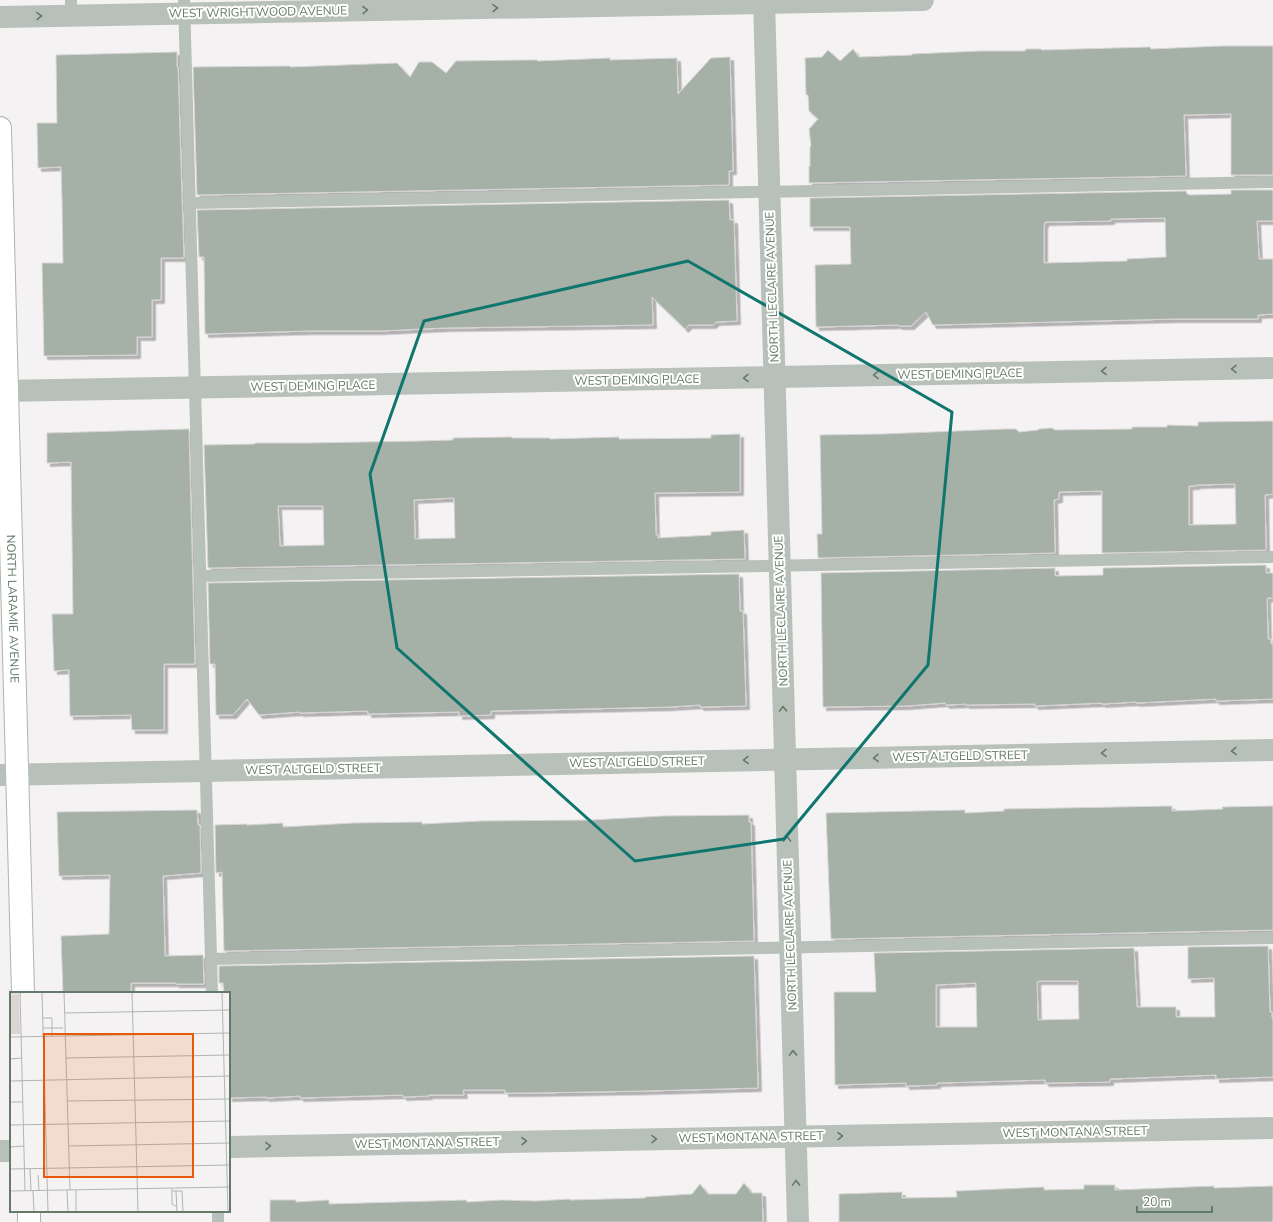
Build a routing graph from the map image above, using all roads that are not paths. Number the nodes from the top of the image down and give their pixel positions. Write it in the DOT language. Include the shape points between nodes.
graph roads {
  1 [pos="923,0"];
  2 [pos="764,2"];
  3 [pos="184,7"];
  4 [pos="71,8"];
  5 [pos="0,17"];
  6 [pos="0,128"];
  7 [pos="1273,182"];
  8 [pos="769,192"];
  9 [pos="190,203"];
  10 [pos="1273,368"];
  11 [pos="774,377"];
  12 [pos="195,388"];
  13 [pos="3,391"];
  14 [pos="1273,557"];
  15 [pos="779,566"];
  16 [pos="200,576"];
  17 [pos="1273,750"];
  18 [pos="785,759"];
  19 [pos="206,771"];
  20 [pos="8,775"];
  21 [pos="1273,938"];
  22 [pos="790,948"];
  23 [pos="211,959"];
  24 [pos="23,992"];
  25 [pos="212,992"];
  26 [pos="1273,1128"];
  27 [pos="795,1136"];
  28 [pos="230,1147"];
  29 [pos="798,1222"];
  1 -- 2 [label="street, WEST WRIGHTWOOD AVENUE"];
  3 -- 2 [label="street, WEST WRIGHTWOOD AVENUE, one-way"];
  2 -- 8 [label="street, NORTH LECLAIRE AVENUE"];
  3 -- 4 [label="street, WEST WRIGHTWOOD AVENUE"];
  3 -- 9 [label="lane"];
  5 -- 4 [label="street, WEST WRIGHTWOOD AVENUE, one-way"];
  6 -- 13 [label="street, NORTH LARAMIE AVENUE"];
  7 -- 8 [label="lane"];
  8 -- 9 [label="lane"];
  8 -- 11 [label="street, NORTH LECLAIRE AVENUE"];
  9 -- 12 [label="lane"];
  10 -- 11 [label="street, WEST DEMING PLACE, one-way"];
  11 -- 12 [label="street, WEST DEMING PLACE, one-way"];
  11 -- 15 [label="street, NORTH LECLAIRE AVENUE"];
  12 -- 13 [label="street, WEST DEMING PLACE"];
  12 -- 16 [label="lane"];
  13 -- 20 [label="street, NORTH LARAMIE AVENUE"];
  14 -- 15 [label="lane"];
  15 -- 16 [label="lane"];
  18 -- 15 [label="street, NORTH LECLAIRE AVENUE, one-way"];
  16 -- 19 [label="lane"];
  17 -- 18 [label="street, WEST ALTGELD STREET, one-way"];
  18 -- 19 [label="street, WEST ALTGELD STREET, one-way"];
  22 -- 18 [label="street, NORTH LECLAIRE AVENUE, one-way"];
  19 -- 20 [label="street, WEST ALTGELD STREET"];
  19 -- 23 [label="lane"];
  20 -- 24 [label="street, NORTH LARAMIE AVENUE"];
  21 -- 22 [label="lane"];
  22 -- 23 [label="lane"];
  27 -- 22 [label="street, NORTH LECLAIRE AVENUE, one-way"];
  23 -- 25 [label="lane"];
  27 -- 26 [label="street, WEST MONTANA STREET, one-way"];
  28 -- 27 [label="street, WEST MONTANA STREET, one-way"];
  29 -- 27 [label="street, NORTH LECLAIRE AVENUE, one-way"];
}
